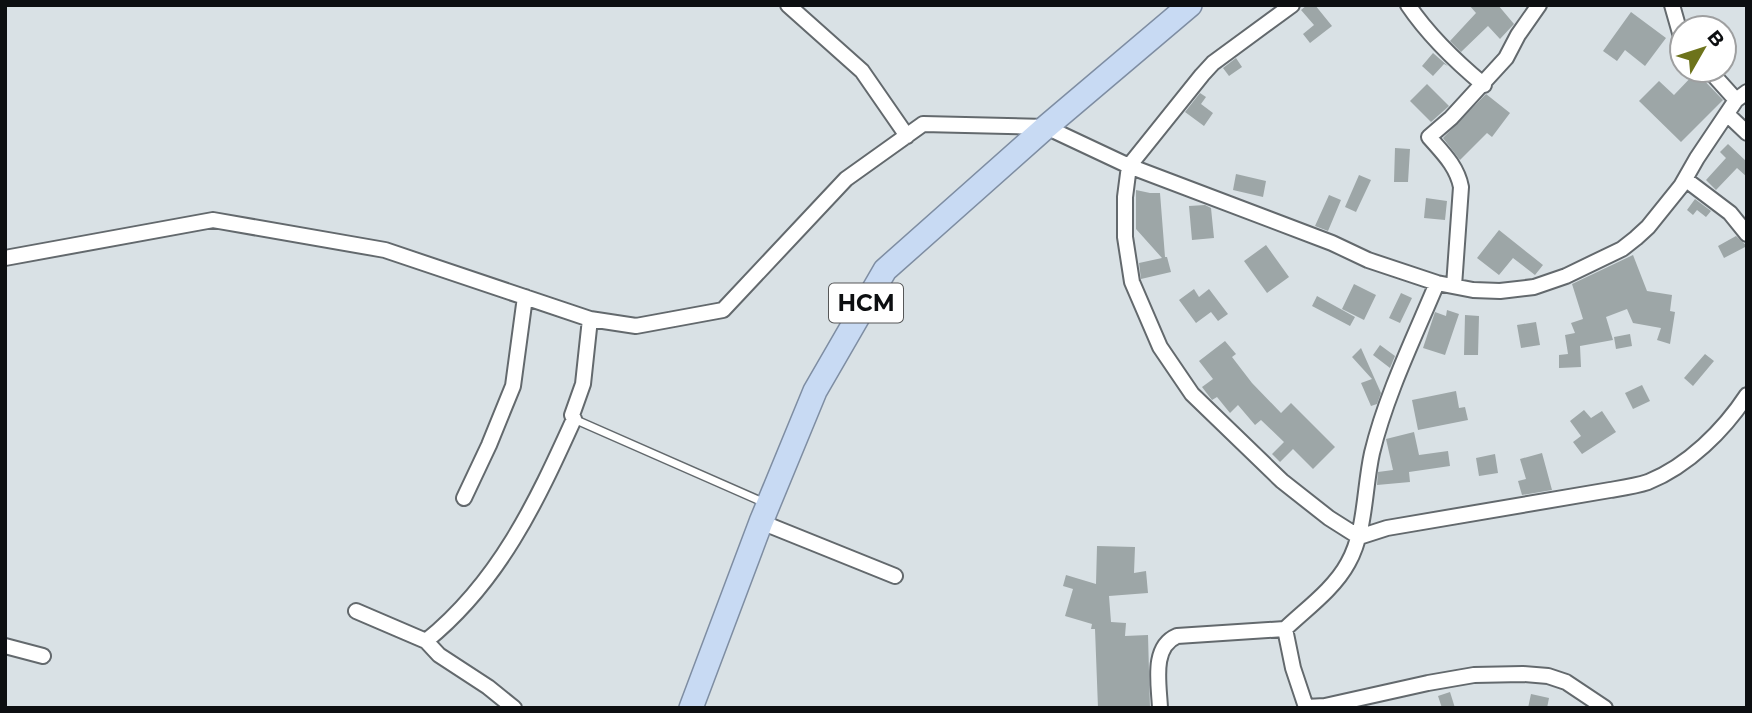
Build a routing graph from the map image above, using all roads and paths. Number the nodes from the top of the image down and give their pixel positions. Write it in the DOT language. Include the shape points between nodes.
graph roads {
  1 [pos="788,5"];
  2 [pos="1190,5"];
  3 [pos="1292,5"];
  4 [pos="1408,5"];
  5 [pos="1539,5"];
  6 [pos="1726,84"];
  7 [pos="1483,85"];
  8 [pos="1741,96"];
  9 [pos="1727,114"];
  10 [pos="1046,127"];
  11 [pos="1747,134"];
  12 [pos="907,136"];
  13 [pos="1129,166"];
  14 [pos="1685,179"];
  15 [pos="1747,234"];
  16 [pos="5,258"];
  17 [pos="1437,283"];
  18 [pos="1454,286"];
  19 [pos="525,297"];
  20 [pos="590,319"];
  21 [pos="1747,395"];
  22 [pos="574,419"];
  23 [pos="464,498"];
  24 [pos="765,513"];
  25 [pos="1359,537"];
  26 [pos="895,576"];
  27 [pos="356,611"];
  28 [pos="1286,629"];
  29 [pos="426,641"];
  30 [pos="5,646"];
  31 [pos="43,656"];
  32 [pos="514,708"];
  33 [pos="691,708"];
  34 [pos="1160,708"];
  35 [pos="1306,708"];
  36 [pos="1605,708"];
  1 -- 12 [label="street" via="862,71"];
  2 -- 10 [label="highway, HCM"];
  3 -- 13 [label="street" via="1213,63"];
  4 -- 7 [label="street" via="1451,58"];
  5 -- 7 [label="street"];
  6 -- 8 [label="street"];
  7 -- 18 [label="street" via="1429,137 1453,166 1461,187"];
  8 -- 9 [label="street"];
  9 -- 11 [label="street"];
  9 -- 14 [label="street"];
  10 -- 12 [label="street" via="923,124"];
  10 -- 13 [label="street"];
  10 -- 24 [label="highway, HCM" via="885,270 816,391"];
  12 -- 20 [label="street" via="846,179 723,310 636,326"];
  13 -- 17 [label="street"];
  13 -- 25 [label="street" via="1125,237 1132,282 1160,347 1192,394 1282,481"];
  14 -- 15 [label="street" via="1730,213"];
  14 -- 18 [label="street" via="1636,238 1566,276 1534,287 1500,291"];
  16 -- 19 [label="street" via="213,220 385,250"];
  17 -- 18 [label="street"];
  17 -- 25 [label="street" via="1373,452"];
  19 -- 20 [label="street"];
  19 -- 23 [label="street" via="513,386"];
  20 -- 22 [label="street"];
  21 -- 25 [label="street" via="1704,446 1666,474 1645,483 1387,528"];
  22 -- 24 [label="lane"];
  22 -- 29 [label="street" via="529,516 505,554 454,616"];
  24 -- 26 [label="street"];
  24 -- 33 [label="highway, HCM"];
  25 -- 28 [label="street" via="1335,580"];
  27 -- 29 [label="street"];
  28 -- 34 [label="street" via="1168,640 1159,655"];
  28 -- 35 [label="street"];
  29 -- 32 [label="street"];
  30 -- 31 [label="street"];
  35 -- 36 [label="street" via="1474,675 1523,674 1566,682"];
}
